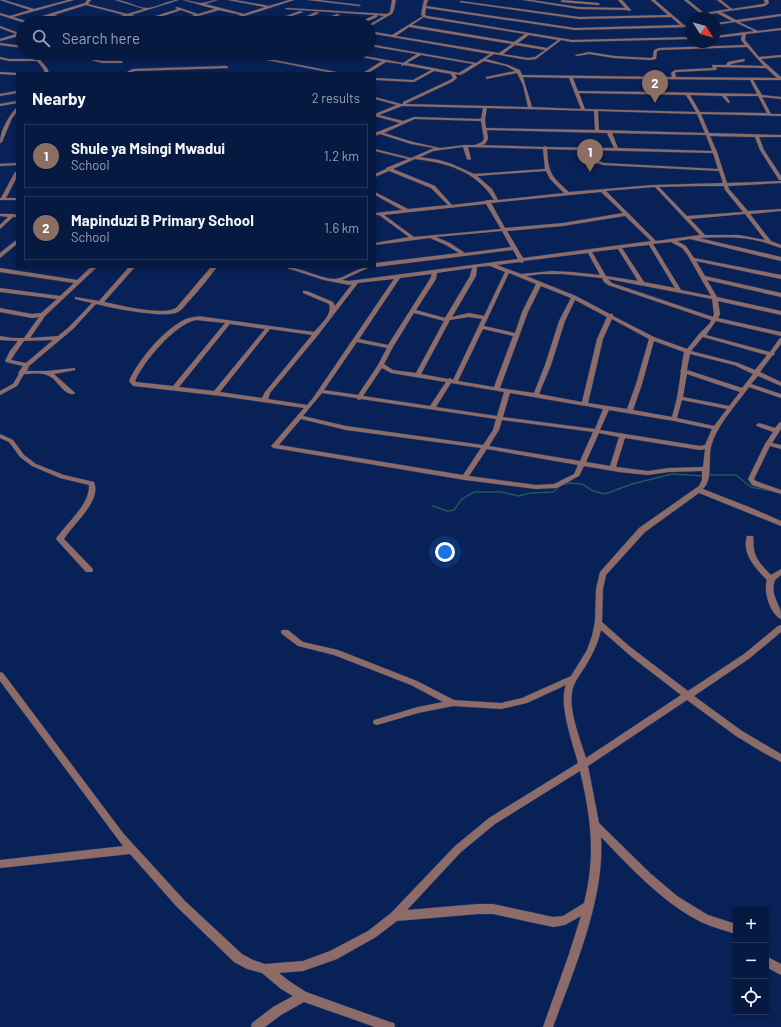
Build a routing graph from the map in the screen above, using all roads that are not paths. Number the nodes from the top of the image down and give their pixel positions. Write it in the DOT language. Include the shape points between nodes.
graph roads {
  1 [pos="72,0"];
  2 [pos="89,0"];
  3 [pos="117,0"];
  4 [pos="178,0"];
  5 [pos="185,0"];
  6 [pos="215,0"];
  7 [pos="230,0"];
  8 [pos="247,0"];
  9 [pos="290,0"];
  10 [pos="310,0"];
  11 [pos="362,0"];
  12 [pos="394,0"];
  13 [pos="426,0"];
  14 [pos="525,0"];
  15 [pos="555,0"];
  16 [pos="594,0"];
  17 [pos="620,0"];
  18 [pos="653,0"];
  19 [pos="686,0"];
  20 [pos="719,0"];
  21 [pos="766,0"];
  22 [pos="1,1"];
  23 [pos="461,1"];
  24 [pos="545,1"];
  25 [pos="47,2"];
  26 [pos="239,2"];
  27 [pos="536,2"];
  28 [pos="568,2"];
  29 [pos="752,3"];
  30 [pos="52,4"];
  31 [pos="86,4"];
  32 [pos="163,4"];
  33 [pos="201,4"];
  34 [pos="598,4"];
  35 [pos="358,5"];
  36 [pos="565,6"];
  37 [pos="756,6"];
  38 [pos="270,7"];
  39 [pos="425,7"];
  40 [pos="148,9"];
  41 [pos="182,9"];
  42 [pos="218,9"];
  43 [pos="288,9"];
  44 [pos="603,9"];
  45 [pos="629,9"];
  46 [pos="33,10"];
  47 [pos="523,10"];
  48 [pos="732,10"];
  49 [pos="303,11"];
  50 [pos="456,11"];
  51 [pos="319,12"];
  52 [pos="701,12"];
  53 [pos="716,12"];
  54 [pos="0,14"];
  55 [pos="340,14"];
  56 [pos="354,14"];
  57 [pos="721,14"];
  58 [pos="51,15"];
  59 [pos="128,15"];
  60 [pos="199,15"];
  61 [pos="378,15"];
  62 [pos="389,15"];
  63 [pos="781,15"];
  64 [pos="48,16"];
  65 [pos="54,16"];
  66 [pos="125,16"];
  67 [pos="131,16"];
  68 [pos="159,16"];
  69 [pos="196,16"];
  70 [pos="244,16"];
  71 [pos="289,16"];
  72 [pos="310,16"];
  73 [pos="334,16"];
  74 [pos="670,16"];
  75 [pos="9,17"];
  76 [pos="424,17"];
  77 [pos="494,17"];
  78 [pos="638,18"];
  79 [pos="16,19"];
  80 [pos="560,19"];
  81 [pos="489,20"];
  82 [pos="376,22"];
  83 [pos="738,22"];
  84 [pos="484,23"];
  85 [pos="721,23"];
  86 [pos="409,26"];
  87 [pos="479,26"];
  88 [pos="555,26"];
  89 [pos="683,26"];
  90 [pos="0,27"];
  91 [pos="653,28"];
  92 [pos="5,29"];
  93 [pos="781,29"];
  94 [pos="0,30"];
  95 [pos="15,32"];
  96 [pos="758,32"];
  97 [pos="376,33"];
  98 [pos="528,34"];
  99 [pos="744,34"];
  100 [pos="16,36"];
  101 [pos="393,36"];
  102 [pos="721,36"];
  103 [pos="685,38"];
  104 [pos="561,39"];
  105 [pos="664,39"];
  106 [pos="0,40"];
  107 [pos="651,40"];
  108 [pos="0,44"];
  109 [pos="515,44"];
  110 [pos="16,46"];
  111 [pos="376,46"];
  112 [pos="749,46"];
  113 [pos="548,49"];
  114 [pos="659,49"];
  115 [pos="494,53"];
  116 [pos="420,54"];
  117 [pos="500,54"];
  118 [pos="577,55"];
  119 [pos="781,56"];
  120 [pos="0,58"];
  121 [pos="759,58"];
  122 [pos="376,59"];
  123 [pos="634,59"];
  124 [pos="30,60"];
  125 [pos="38,60"];
  126 [pos="94,60"];
  127 [pos="270,60"];
  128 [pos="484,60"];
  129 [pos="744,60"];
  130 [pos="385,61"];
  131 [pos="121,62"];
  132 [pos="630,63"];
  133 [pos="402,64"];
  134 [pos="477,64"];
  135 [pos="728,66"];
  136 [pos="765,66"];
  137 [pos="227,68"];
  138 [pos="515,68"];
  139 [pos="433,70"];
  140 [pos="47,72"];
  141 [pos="129,72"];
  142 [pos="334,72"];
  143 [pos="367,72"];
  144 [pos="0,73"];
  145 [pos="454,73"];
  146 [pos="16,74"];
  147 [pos="523,76"];
  148 [pos="570,76"];
  149 [pos="647,77"];
  150 [pos="674,77"];
  151 [pos="487,78"];
  152 [pos="751,78"];
  153 [pos="376,79"];
  154 [pos="781,79"];
  155 [pos="16,92"];
  156 [pos="577,92"];
  157 [pos="657,93"];
  158 [pos="687,94"];
  159 [pos="723,94"];
  160 [pos="0,95"];
  161 [pos="760,96"];
  162 [pos="376,98"];
  163 [pos="781,98"];
  164 [pos="16,102"];
  165 [pos="728,102"];
  166 [pos="0,105"];
  167 [pos="401,105"];
  168 [pos="433,105"];
  169 [pos="485,107"];
  170 [pos="530,108"];
  171 [pos="430,110"];
  172 [pos="584,110"];
  173 [pos="16,111"];
  174 [pos="596,111"];
  175 [pos="698,112"];
  176 [pos="769,113"];
  177 [pos="781,114"];
  178 [pos="376,115"];
  179 [pos="376,115"];
  180 [pos="10,120"];
  181 [pos="16,120"];
  182 [pos="483,120"];
  183 [pos="401,122"];
  184 [pos="485,129"];
  185 [pos="381,132"];
  186 [pos="597,132"];
  187 [pos="609,132"];
  188 [pos="647,132"];
  189 [pos="707,133"];
  190 [pos="376,134"];
  191 [pos="756,135"];
  192 [pos="781,136"];
  193 [pos="650,138"];
  194 [pos="0,142"];
  195 [pos="466,146"];
  196 [pos="476,146"];
  197 [pos="546,147"];
  198 [pos="441,148"];
  199 [pos="580,149"];
  200 [pos="376,150"];
  201 [pos="617,150"];
  202 [pos="715,152"];
  203 [pos="412,159"];
  204 [pos="469,159"];
  205 [pos="16,164"];
  206 [pos="0,165"];
  207 [pos="388,169"];
  208 [pos="546,170"];
  209 [pos="721,170"];
  210 [pos="470,174"];
  211 [pos="16,175"];
  212 [pos="376,175"];
  213 [pos="781,180"];
  214 [pos="726,185"];
  215 [pos="656,186"];
  216 [pos="602,190"];
  217 [pos="568,194"];
  218 [pos="376,195"];
  219 [pos="2,199"];
  220 [pos="16,199"];
  221 [pos="496,200"];
  222 [pos="487,201"];
  223 [pos="450,205"];
  224 [pos="406,210"];
  225 [pos="781,210"];
  226 [pos="745,213"];
  227 [pos="377,214"];
  228 [pos="626,214"];
  229 [pos="0,215"];
  230 [pos="15,216"];
  231 [pos="686,218"];
  232 [pos="0,228"];
  233 [pos="502,229"];
  234 [pos="430,236"];
  235 [pos="703,236"];
  236 [pos="413,238"];
  237 [pos="689,238"];
  238 [pos="670,240"];
  239 [pos="769,241"];
  240 [pos="652,242"];
  241 [pos="16,243"];
  242 [pos="775,243"];
  243 [pos="781,243"];
  244 [pos="376,244"];
  245 [pos="619,247"];
  246 [pos="781,247"];
  247 [pos="515,248"];
  248 [pos="589,251"];
  249 [pos="464,254"];
  250 [pos="0,256"];
  251 [pos="693,259"];
  252 [pos="781,259"];
  253 [pos="522,261"];
  254 [pos="490,263"];
  255 [pos="376,265"];
  256 [pos="475,266"];
  257 [pos="22,268"];
  258 [pos="93,268"];
  259 [pos="129,268"];
  260 [pos="213,268"];
  261 [pos="297,268"];
  262 [pos="366,268"];
  263 [pos="0,270"];
  264 [pos="508,271"];
  265 [pos="435,272"];
  266 [pos="15,273"];
  267 [pos="520,276"];
  268 [pos="398,277"];
  269 [pos="781,277"];
  270 [pos="606,278"];
  271 [pos="705,278"];
  272 [pos="336,281"];
  273 [pos="77,282"];
  274 [pos="642,282"];
  275 [pos="356,283"];
  276 [pos="539,284"];
  277 [pos="0,290"];
  278 [pos="679,290"];
  279 [pos="305,292"];
  280 [pos="781,295"];
  281 [pos="346,296"];
  282 [pos="574,297"];
  283 [pos="61,298"];
  284 [pos="77,298"];
  285 [pos="715,298"];
  286 [pos="325,299"];
  287 [pos="98,302"];
  288 [pos="0,310"];
  289 [pos="413,312"];
  290 [pos="781,313"];
  291 [pos="331,314"];
  292 [pos="43,315"];
  293 [pos="611,315"];
  294 [pos="486,318"];
  295 [pos="447,319"];
  296 [pos="715,319"];
  297 [pos="229,322"];
  298 [pos="481,327"];
  299 [pos="268,328"];
  300 [pos="316,334"];
  301 [pos="781,334"];
  302 [pos="517,335"];
  303 [pos="701,335"];
  304 [pos="0,338"];
  305 [pos="60,338"];
  306 [pos="652,338"];
  307 [pos="25,339"];
  308 [pos="355,340"];
  309 [pos="781,340"];
  310 [pos="390,347"];
  311 [pos="687,352"];
  312 [pos="772,354"];
  313 [pos="381,365"];
  314 [pos="27,366"];
  315 [pos="73,369"];
  316 [pos="683,372"];
  317 [pos="21,373"];
  318 [pos="44,373"];
  319 [pos="757,374"];
  320 [pos="418,375"];
  321 [pos="452,380"];
  322 [pos="781,384"];
  323 [pos="497,388"];
  324 [pos="746,388"];
  325 [pos="174,389"];
  326 [pos="508,390"];
  327 [pos="320,391"];
  328 [pos="217,392"];
  329 [pos="0,393"];
  330 [pos="72,393"];
  331 [pos="536,395"];
  332 [pos="781,396"];
  333 [pos="359,398"];
  334 [pos="680,398"];
  335 [pos="265,399"];
  336 [pos="585,404"];
  337 [pos="308,407"];
  338 [pos="432,408"];
  339 [pos="607,408"];
  340 [pos="730,408"];
  341 [pos="629,412"];
  342 [pos="299,417"];
  343 [pos="500,419"];
  344 [pos="674,419"];
  345 [pos="781,424"];
  346 [pos="759,425"];
  347 [pos="716,428"];
  348 [pos="597,431"];
  349 [pos="776,431"];
  350 [pos="623,435"];
  351 [pos="0,436"];
  352 [pos="768,444"];
  353 [pos="486,447"];
  354 [pos="708,447"];
  355 [pos="781,447"];
  356 [pos="582,464"];
  357 [pos="612,469"];
  358 [pos="706,469"];
  359 [pos="466,478"];
  360 [pos="698,490"];
  361 [pos="781,492"];
  362 [pos="781,524"];
  363 [pos="750,538"];
  364 [pos="89,570"];
  365 [pos="781,572"];
  366 [pos="771,579"];
  367 [pos="781,616"];
  368 [pos="599,623"];
  369 [pos="781,628"];
  370 [pos="285,632"];
  371 [pos="0,675"];
  372 [pos="574,678"];
  373 [pos="687,696"];
  374 [pos="453,703"];
  375 [pos="376,722"];
  376 [pos="781,758"];
  377 [pos="582,765"];
  378 [pos="595,825"];
  379 [pos="132,849"];
  380 [pos="0,864"];
  381 [pos="588,906"];
  382 [pos="395,916"];
  383 [pos="733,928"];
  384 [pos="769,963"];
  385 [pos="265,969"];
  386 [pos="781,970"];
  387 [pos="303,996"];
  388 [pos="256,1027"];
  389 [pos="390,1027"];
  390 [pos="548,1027"];
  1 -- 30 [label="street"];
  2 -- 31 [label="street"];
  3 -- 40 [label="street"];
  4 -- 32 [label="street"];
  5 -- 33 [label="street"];
  6 -- 33 [label="street"];
  7 -- 26 [label="street"];
  8 -- 26 [label="street"];
  9 -- 38 [label="street"];
  10 -- 35 [label="street"];
  11 -- 35 [label="street"];
  12 -- 62 [label="street"];
  13 -- 39 [label="street"];
  14 -- 27 [label="street"];
  15 -- 28 [label="street"];
  16 -- 34 [label="street"];
  17 -- 45 [label="street"];
  18 -- 74 [label="street"];
  19 -- 52 [label="street"];
  20 -- 48 [label="street"];
  21 -- 37 [label="street" via="766,5"];
  22 -- 46 [label="street"];
  23 -- 47 [label="street"];
  23 -- 50 [label="street"];
  24 -- 27 [label="street"];
  24 -- 36 [label="street"];
  25 -- 30 [label="street"];
  26 -- 38 [label="street"];
  27 -- 47 [label="street"];
  28 -- 34 [label="street"];
  28 -- 36 [label="street"];
  29 -- 37 [label="street"];
  30 -- 46 [label="street"];
  31 -- 58 [label="street"];
  31 -- 59 [label="street"];
  32 -- 40 [label="street"];
  32 -- 41 [label="street"];
  33 -- 42 [label="street"];
  34 -- 44 [label="street"];
  35 -- 56 [label="street"];
  36 -- 44 [label="street"];
  37 -- 48 [label="street"];
  38 -- 70 [label="street"];
  39 -- 50 [label="street"];
  39 -- 76 [label="street"];
  40 -- 59 [label="street"];
  41 -- 60 [label="street"];
  41 -- 68 [label="street"];
  42 -- 60 [label="street"];
  42 -- 70 [label="street"];
  43 -- 49 [label="street"];
  44 -- 45 [label="street"];
  45 -- 78 [label="street"];
  46 -- 75 [label="street"];
  47 -- 80 [label="street"];
  48 -- 53 [label="street"];
  49 -- 51 [label="street"];
  49 -- 71 [label="street"];
  50 -- 77 [label="street"];
  51 -- 55 [label="street"];
  51 -- 72 [label="street"];
  54 -- 75 [label="street"];
  55 -- 56 [label="street"];
  55 -- 73 [label="street"];
  56 -- 61 [label="street"];
  57 -- 83 [label="street"];
  58 -- 64 [label="street"];
  58 -- 65 [label="street"];
  59 -- 66 [label="street"];
  59 -- 67 [label="street"];
  60 -- 69 [label="street"];
  61 -- 62 [label="street"];
  62 -- 82 [label="street"];
  63 -- 83 [label="street"];
  74 -- 78 [label="street"];
  74 -- 89 [label="street"];
  75 -- 79 [label="street"];
  76 -- 86 [label="street"];
  76 -- 87 [label="street"];
  77 -- 81 [label="street"];
  77 -- 88 [label="street"];
  78 -- 80 [label="street"];
  80 -- 88 [label="street"];
  83 -- 85 [label="street"];
  83 -- 96 [label="street"];
  84 -- 87 [label="street"];
  86 -- 101 [label="street"];
  86 -- 109 [label="street"];
  87 -- 98 [label="street"];
  88 -- 91 [label="street" via="583,29"];
  89 -- 91 [label="street"];
  90 -- 92 [label="street"];
  91 -- 105 [label="street"];
  92 -- 94 [label="street"];
  92 -- 95 [label="street"];
  93 -- 96 [label="street"];
  96 -- 99 [label="street"];
  97 -- 101 [label="street"];
  98 -- 104 [label="street"];
  98 -- 109 [label="street"];
  99 -- 102 [label="street"];
  99 -- 112 [label="street" via="743,40"];
  100 -- 106 [label="street"];
  101 -- 115 [label="street"];
  103 -- 105 [label="street"];
  104 -- 107 [label="street"];
  104 -- 113 [label="street"];
  105 -- 107 [label="street"];
  107 -- 114 [label="street"];
  108 -- 110 [label="street"];
  109 -- 113 [label="street"];
  109 -- 117 [label="street"];
  111 -- 116 [label="street"];
  112 -- 114 [label="street"];
  112 -- 121 [label="street"];
  113 -- 117 [label="street" via="532,59"];
  114 -- 123 [label="street" via="654,51 654,59"];
  115 -- 117 [label="street"];
  115 -- 128 [label="street"];
  116 -- 133 [label="street"];
  116 -- 134 [label="street"];
  118 -- 123 [label="street" via="589,53"];
  119 -- 121 [label="street"];
  120 -- 124 [label="street"];
  121 -- 136 [label="street"];
  122 -- 130 [label="street"];
  123 -- 132 [label="street"];
  124 -- 125 [label="street"];
  125 -- 140 [label="street"];
  126 -- 131 [label="street"];
  127 -- 142 [label="street"];
  128 -- 134 [label="street"];
  128 -- 138 [label="street"];
  129 -- 135 [label="street" via="729,63"];
  130 -- 133 [label="street"];
  130 -- 143 [label="street"];
  133 -- 139 [label="street"];
  134 -- 145 [label="street" via="462,74"];
  135 -- 136 [label="street"];
  135 -- 150 [label="street" via="713,66 714,70 675,71"];
  136 -- 154 [label="street"];
  137 -- 141 [label="street"];
  138 -- 147 [label="street"];
  138 -- 151 [label="street"];
  139 -- 145 [label="street"];
  139 -- 153 [label="street" via="414,81"];
  144 -- 146 [label="street"];
  145 -- 167 [label="street" via="455,78 451,81"];
  147 -- 148 [label="street"];
  147 -- 170 [label="street"];
  148 -- 149 [label="street"];
  148 -- 156 [label="street"];
  149 -- 150 [label="street"];
  149 -- 157 [label="street"];
  150 -- 152 [label="street"];
  152 -- 154 [label="street"];
  152 -- 161 [label="street"];
  155 -- 160 [label="street"];
  156 -- 157 [label="street"];
  156 -- 172 [label="street"];
  157 -- 158 [label="street"];
  158 -- 159 [label="street"];
  158 -- 175 [label="street"];
  159 -- 161 [label="street"];
  159 -- 165 [label="street"];
  161 -- 163 [label="street"];
  161 -- 176 [label="street"];
  162 -- 167 [label="street"];
  164 -- 166 [label="street"];
  167 -- 168 [label="street"];
  167 -- 178 [label="street"];
  168 -- 169 [label="street"];
  168 -- 171 [label="street"];
  169 -- 170 [label="street"];
  169 -- 182 [label="street"];
  170 -- 172 [label="street"];
  172 -- 174 [label="street"];
  173 -- 180 [label="street"];
  174 -- 175 [label="street"];
  174 -- 186 [label="street"];
  175 -- 176 [label="street"];
  175 -- 189 [label="street"];
  176 -- 177 [label="street"];
  179 -- 183 [label="street"];
  180 -- 181 [label="street"];
  180 -- 194 [label="street"];
  182 -- 183 [label="street" via="426,117"];
  182 -- 184 [label="street"];
  183 -- 185 [label="street"];
  184 -- 186 [label="street"];
  184 -- 196 [label="street" via="485,142"];
  185 -- 190 [label="street"];
  185 -- 198 [label="street" via="412,143"];
  186 -- 187 [label="street"];
  187 -- 188 [label="street"];
  187 -- 201 [label="street"];
  188 -- 189 [label="street"];
  188 -- 193 [label="street"];
  189 -- 191 [label="street"];
  189 -- 202 [label="street"];
  191 -- 192 [label="street"];
  191 -- 213 [label="street" via="762,150"];
  195 -- 196 [label="street"];
  195 -- 198 [label="street"];
  195 -- 204 [label="street"];
  196 -- 197 [label="street"];
  197 -- 199 [label="street"];
  197 -- 208 [label="street"];
  198 -- 203 [label="street"];
  199 -- 201 [label="street"];
  199 -- 209 [label="street" via="591,160 603,164"];
  200 -- 203 [label="street"];
  201 -- 202 [label="street"];
  202 -- 209 [label="street"];
  203 -- 207 [label="street"];
  203 -- 210 [label="street" via="439,161"];
  205 -- 206 [label="street"];
  207 -- 212 [label="street"];
  207 -- 223 [label="street" via="433,187"];
  208 -- 210 [label="street"];
  208 -- 217 [label="street" via="551,179"];
  209 -- 214 [label="street"];
  210 -- 221 [label="street" via="485,183"];
  211 -- 219 [label="street"];
  213 -- 214 [label="street"];
  214 -- 215 [label="street"];
  214 -- 226 [label="street"];
  215 -- 216 [label="street"];
  215 -- 231 [label="street"];
  216 -- 217 [label="street"];
  216 -- 228 [label="street"];
  217 -- 221 [label="street"];
  218 -- 224 [label="street"];
  219 -- 220 [label="street"];
  221 -- 222 [label="street"];
  222 -- 223 [label="street"];
  222 -- 233 [label="street"];
  223 -- 224 [label="street"];
  224 -- 227 [label="street"];
  225 -- 226 [label="street"];
  226 -- 231 [label="street"];
  226 -- 239 [label="street"];
  227 -- 236 [label="street"];
  228 -- 233 [label="street"];
  228 -- 240 [label="street"];
  229 -- 230 [label="street"];
  230 -- 232 [label="street"];
  231 -- 235 [label="street"];
  233 -- 234 [label="street"];
  233 -- 247 [label="street"];
  234 -- 236 [label="street"];
  234 -- 249 [label="street"];
  235 -- 237 [label="street"];
  235 -- 239 [label="street"];
  236 -- 244 [label="street"];
  237 -- 238 [label="street"];
  237 -- 252 [label="street"];
  238 -- 240 [label="street"];
  238 -- 251 [label="street" via="684,246"];
  239 -- 242 [label="street"];
  240 -- 245 [label="street"];
  240 -- 278 [label="street"];
  241 -- 250 [label="street"];
  242 -- 243 [label="street"];
  242 -- 246 [label="street"];
  245 -- 248 [label="street"];
  245 -- 274 [label="street"];
  247 -- 249 [label="street"];
  247 -- 253 [label="street"];
  248 -- 253 [label="street"];
  248 -- 270 [label="street"];
  249 -- 255 [label="street"];
  251 -- 269 [label="street"];
  251 -- 271 [label="street"];
  253 -- 254 [label="street"];
  254 -- 256 [label="street"];
  254 -- 264 [label="street"];
  256 -- 265 [label="street"];
  256 -- 295 [label="street" via="473,276"];
  257 -- 266 [label="street"];
  258 -- 273 [label="street"];
  259 -- 287 [label="street"];
  260 -- 287 [label="street" via="175,312 164,313"];
  261 -- 272 [label="street"];
  262 -- 272 [label="street"];
  263 -- 266 [label="street"];
  264 -- 267 [label="street"];
  264 -- 294 [label="street"];
  265 -- 268 [label="street"];
  265 -- 289 [label="street"];
  266 -- 273 [label="street"];
  267 -- 270 [label="street" via="552,271"];
  267 -- 276 [label="street"];
  268 -- 275 [label="street"];
  268 -- 308 [label="street"];
  270 -- 274 [label="street"];
  270 -- 296 [label="street" via="610,284"];
  271 -- 280 [label="street"];
  271 -- 285 [label="street"];
  272 -- 275 [label="street"];
  273 -- 283 [label="street"];
  274 -- 278 [label="street"];
  275 -- 281 [label="street"];
  276 -- 282 [label="street"];
  276 -- 302 [label="street"];
  277 -- 283 [label="street"];
  278 -- 285 [label="street"];
  279 -- 286 [label="street"];
  281 -- 286 [label="street"];
  281 -- 291 [label="street"];
  282 -- 293 [label="street"];
  282 -- 331 [label="street" via="562,321"];
  283 -- 292 [label="street"];
  284 -- 287 [label="street"];
  285 -- 290 [label="street"];
  285 -- 296 [label="street" via="718,311"];
  286 -- 291 [label="street" via="333,306"];
  287 -- 305 [label="street"];
  288 -- 292 [label="street" via="32,316"];
  289 -- 295 [label="street"];
  289 -- 310 [label="street"];
  291 -- 300 [label="street"];
  292 -- 307 [label="street"];
  293 -- 306 [label="street"];
  293 -- 336 [label="street" via="600,340"];
  294 -- 295 [label="street" via="469,315"];
  294 -- 298 [label="street"];
  295 -- 320 [label="street"];
  296 -- 301 [label="street"];
  296 -- 303 [label="street"];
  297 -- 299 [label="street"];
  297 -- 325 [label="street"];
  297 -- 325 [label="street" via="196,318 180,325 141,365 133,379 134,384"];
  298 -- 302 [label="street"];
  298 -- 321 [label="street"];
  299 -- 300 [label="street"];
  299 -- 328 [label="street"];
  300 -- 335 [label="street" via="267,393"];
  302 -- 323 [label="street"];
  303 -- 311 [label="street"];
  303 -- 312 [label="street"];
  304 -- 307 [label="street"];
  305 -- 307 [label="street"];
  305 -- 314 [label="street"];
  306 -- 311 [label="street"];
  306 -- 341 [label="street"];
  307 -- 314 [label="street" via="13,351 8,362"];
  308 -- 310 [label="street"];
  308 -- 327 [label="street"];
  309 -- 312 [label="street"];
  310 -- 313 [label="street"];
  311 -- 316 [label="street"];
  311 -- 319 [label="street" via="734,363"];
  312 -- 319 [label="street"];
  313 -- 320 [label="street" via="389,370"];
  313 -- 333 [label="street"];
  314 -- 317 [label="street"];
  315 -- 318 [label="street"];
  316 -- 324 [label="street"];
  316 -- 334 [label="street"];
  317 -- 318 [label="street"];
  317 -- 329 [label="street" via="15,385"];
  318 -- 330 [label="street" via="58,379 63,387"];
  319 -- 322 [label="street"];
  319 -- 324 [label="street"];
  320 -- 321 [label="street"];
  321 -- 323 [label="street"];
  321 -- 338 [label="street"];
  323 -- 326 [label="street"];
  324 -- 332 [label="street"];
  324 -- 340 [label="street"];
  325 -- 328 [label="street"];
  326 -- 331 [label="street"];
  326 -- 343 [label="street"];
  327 -- 333 [label="street"];
  327 -- 337 [label="street"];
  328 -- 335 [label="street" via="228,396"];
  331 -- 336 [label="street"];
  333 -- 338 [label="street"];
  334 -- 340 [label="street"];
  334 -- 344 [label="street"];
  335 -- 337 [label="street"];
  336 -- 339 [label="street"];
  337 -- 342 [label="street"];
  338 -- 343 [label="street"];
  339 -- 341 [label="street"];
  339 -- 348 [label="street"];
  340 -- 347 [label="street"];
  341 -- 344 [label="street"];
  342 -- 353 [label="street" via="346,428"];
  342 -- 359 [label="street" via="273,445"];
  343 -- 348 [label="street"];
  343 -- 353 [label="street"];
  344 -- 347 [label="street"];
  345 -- 349 [label="street"];
  346 -- 349 [label="street"];
  347 -- 354 [label="street"];
  348 -- 350 [label="street"];
  348 -- 356 [label="street"];
  349 -- 352 [label="street"];
  350 -- 354 [label="street"];
  350 -- 357 [label="street"];
  351 -- 364 [label="street" via="11,442 22,456 34,465 62,477 92,484 93,491 89,500 60,540"];
  352 -- 355 [label="street"];
  352 -- 361 [label="street" via="752,480 754,483"];
  353 -- 356 [label="street"];
  353 -- 359 [label="street"];
  354 -- 358 [label="street"];
  356 -- 357 [label="street"];
  356 -- 359 [label="street" via="576,477 548,488"];
  357 -- 358 [label="street" via="648,473"];
  358 -- 360 [label="street" via="705,483"];
  360 -- 362 [label="street"];
  360 -- 368 [label="street" via="642,530 605,572 600,582"];
  363 -- 366 [label="street" via="751,554 757,565"];
  365 -- 366 [label="street"];
  366 -- 367 [label="street" via="771,597"];
  368 -- 372 [label="street" via="592,646"];
  368 -- 373 [label="street"];
  369 -- 373 [label="street" via="747,656"];
  370 -- 374 [label="street" via="301,644 335,652 414,683"];
  371 -- 379 [label="street"];
  372 -- 374 [label="street" via="536,696 511,704 501,706"];
  372 -- 377 [label="street" via="569,688 568,704"];
  373 -- 376 [label="street" via="724,724"];
  373 -- 377 [label="street"];
  374 -- 375 [label="street"];
  377 -- 378 [label="street"];
  377 -- 382 [label="street" via="486,826 442,864"];
  378 -- 381 [label="street" via="596,874"];
  378 -- 383 [label="street" via="633,863 682,904 705,918"];
  379 -- 380 [label="street"];
  379 -- 385 [label="street" via="223,946 251,966"];
  381 -- 382 [label="street" via="565,920 553,922 493,909"];
  381 -- 390 [label="street"];
  382 -- 385 [label="street" via="372,934 333,955 303,966"];
  384 -- 386 [label="street"];
  385 -- 387 [label="street"];
  387 -- 388 [label="street"];
  387 -- 389 [label="street"];
}
